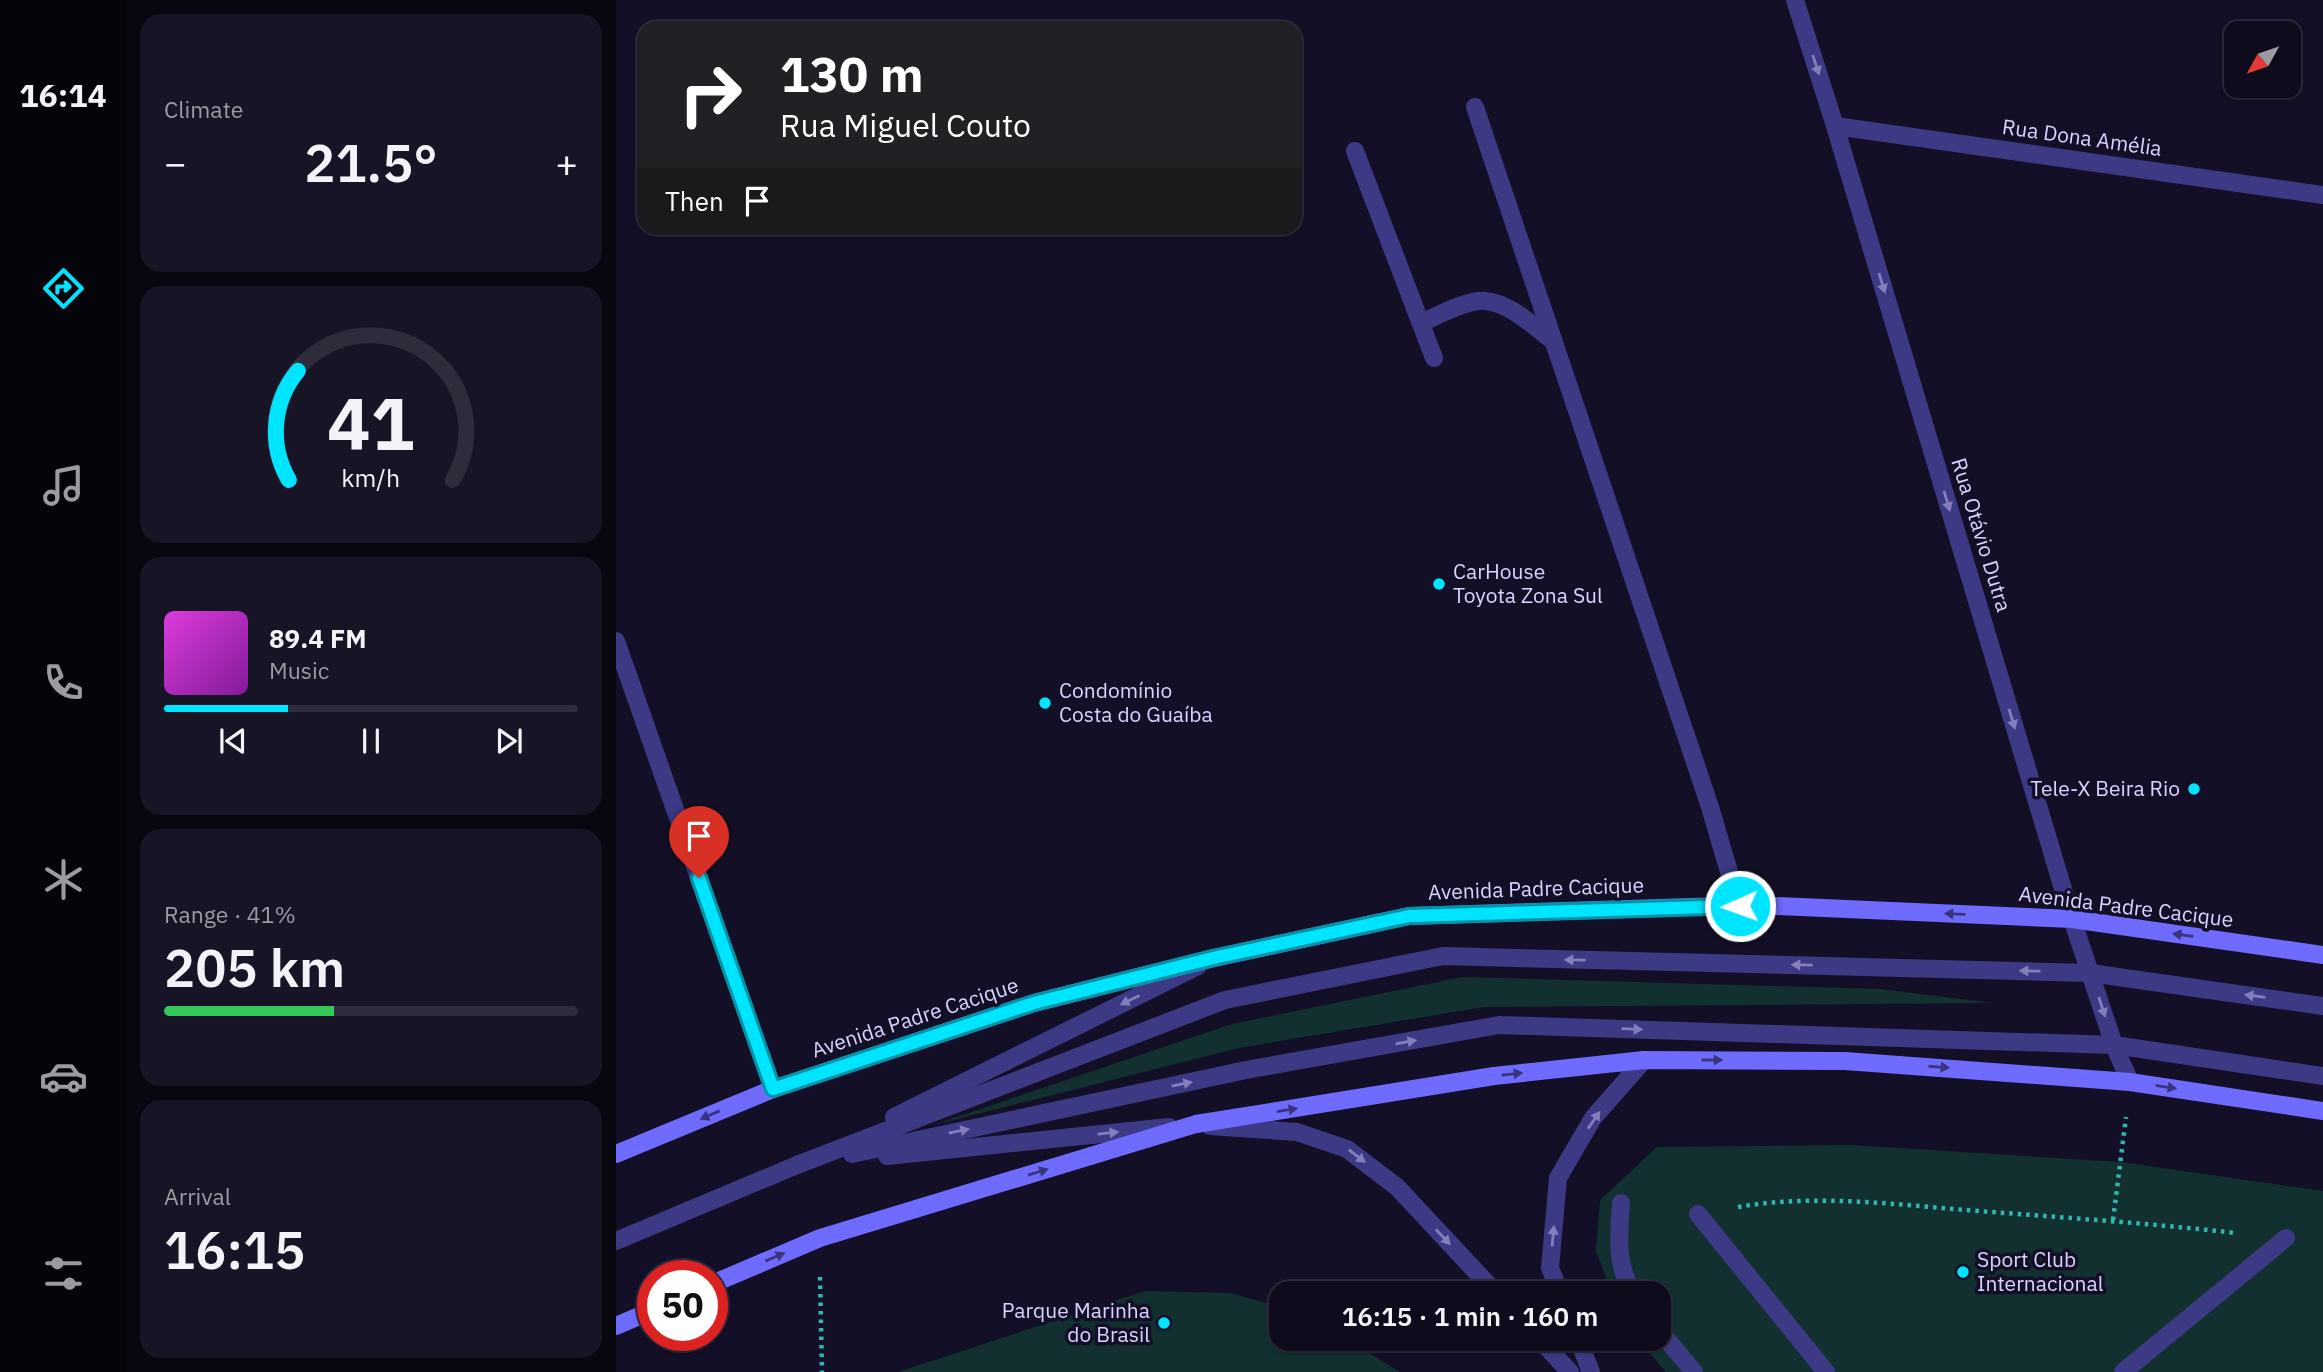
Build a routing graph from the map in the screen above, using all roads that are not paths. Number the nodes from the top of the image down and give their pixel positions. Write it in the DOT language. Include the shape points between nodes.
graph roads {
  1 [pos="1795,0"];
  2 [pos="1475,107"];
  3 [pos="1835,126"];
  4 [pos="1355,151"];
  5 [pos="2323,195"];
  6 [pos="1421,323"];
  7 [pos="1552,340"];
  8 [pos="1434,358"];
  9 [pos="616,641"];
  10 [pos="1740,906"];
  11 [pos="2072,919"];
  12 [pos="2323,955"];
  13 [pos="1213,958"];
  14 [pos="2090,973"];
  15 [pos="2323,1006"];
  16 [pos="2114,1045"];
  17 [pos="1644,1060"];
  18 [pos="2323,1076"];
  19 [pos="2130,1082"];
  20 [pos="773,1089"];
  21 [pos="2323,1111"];
  22 [pos="1196,1125"];
  23 [pos="616,1154"];
  24 [pos="797,1165"];
  25 [pos="1620,1203"];
  26 [pos="1698,1214"];
  27 [pos="2286,1238"];
  28 [pos="616,1241"];
  29 [pos="728,1277"];
  30 [pos="1485,1281"];
  31 [pos="1555,1281"];
  32 [pos="1625,1281"];
  33 [pos="637,1317"];
  34 [pos="616,1326"];
  35 [pos="1671,1344"];
  36 [pos="1550,1351"];
  37 [pos="1583,1351"];
  38 [pos="1570,1372"];
  39 [pos="1591,1372"];
  40 [pos="1694,1372"];
  41 [pos="1826,1372"];
  42 [pos="2123,1372"];
  1 -- 3 [label="street, Rua Otávio Dutra, one-way"];
  2 -- 7 [label="street"];
  3 -- 5 [label="street, Rua Dona Amélia"];
  3 -- 11 [label="street, Rua Otávio Dutra, one-way"];
  4 -- 6 [label="street"];
  6 -- 7 [label="street" via="1484,300 1515,312"];
  6 -- 8 [label="street"];
  7 -- 10 [label="street"];
  9 -- 20 [label="street"];
  11 -- 10 [label="main road, Avenida Padre Cacique, one-way"];
  10 -- 13 [label="main road, Avenida Padre Cacique" via="1409,916"];
  12 -- 11 [label="main road, Avenida Padre Cacique, one-way"];
  11 -- 14 [label="street, Rua Otávio Dutra"];
  13 -- 20 [label="main road, Avenida Padre Cacique" via="1034,1003"];
  13 -- 24 [label="street, one-way"];
  15 -- 14 [label="street, one-way"];
  14 -- 16 [label="street, Rua Otávio Dutra, one-way"];
  14 -- 24 [label="street, one-way" via="1443,956 1225,1000"];
  16 -- 18 [label="street"];
  16 -- 19 [label="street, Rua Otávio Dutra"];
  24 -- 16 [label="street, one-way" via="1245,1070 1500,1025"];
  17 -- 19 [label="main road, one-way" via="1845,1061"];
  22 -- 17 [label="main road, one-way" via="1494,1076"];
  31 -- 17 [label="street, one-way" via="1550,1268 1558,1178 1593,1118"];
  19 -- 21 [label="main road, one-way"];
  20 -- 23 [label="main road, Avenida Padre Cacique, one-way"];
  24 -- 22 [label="street, one-way"];
  29 -- 22 [label="main road, one-way" via="820,1238"];
  22 -- 30 [label="street, one-way" via="1297,1132 1347,1149 1397,1187"];
  24 -- 28 [label="street"];
  25 -- 32 [label="street" via="1618,1252"];
  26 -- 41 [label="street"];
  27 -- 42 [label="street"];
  33 -- 34 [label="main road"];
  35 -- 40 [label="street"];
  36 -- 38 [label="street"];
  37 -- 39 [label="street"];
}
